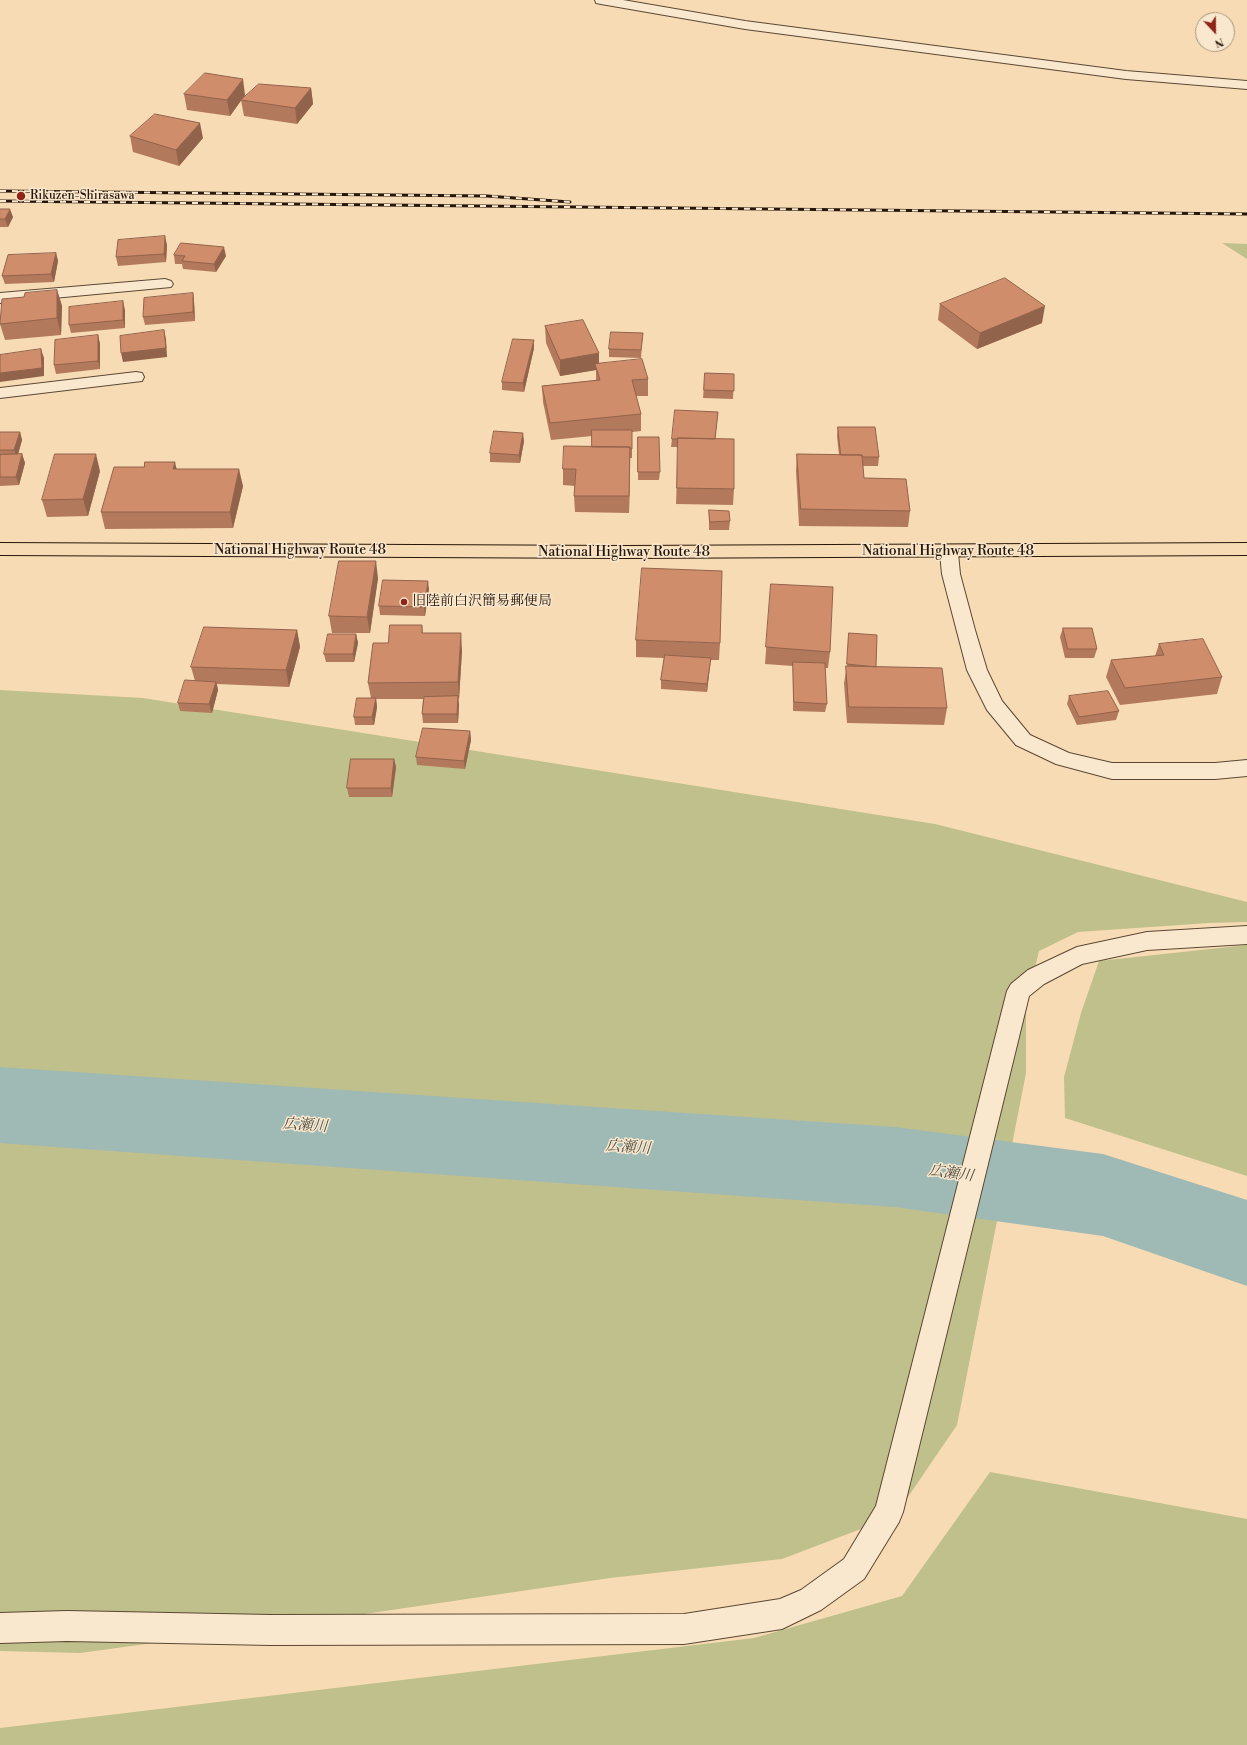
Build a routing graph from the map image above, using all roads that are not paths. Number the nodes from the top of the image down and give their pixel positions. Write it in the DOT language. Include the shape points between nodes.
graph roads {
  1 [pos="601,0"];
  2 [pos="1247,85"];
  3 [pos="165,284"];
  4 [pos="0,298"];
  5 [pos="136,377"];
  6 [pos="0,393"];
  7 [pos="0,549"];
  8 [pos="1247,549"];
  9 [pos="949,553"];
  10 [pos="1247,768"];
  11 [pos="1247,935"];
  12 [pos="0,1628"];
  1 -- 2 [label="street" via="745,25 1126,75"];
  3 -- 4 [label="street"];
  5 -- 6 [label="street"];
  7 -- 9 [label="highway, National Highway Route 48"];
  8 -- 9 [label="highway, National Highway Route 48"];
  9 -- 10 [label="street" via="951,574 977,670 994,705 1023,740 1062,759 1112,771 1215,771"];
  11 -- 12 [label="street" via="1147,941 1077,956 1036,977 1019,991 889,1512 854,1569 810,1600 782,1614 684,1630 271,1630 67,1626"];
}
